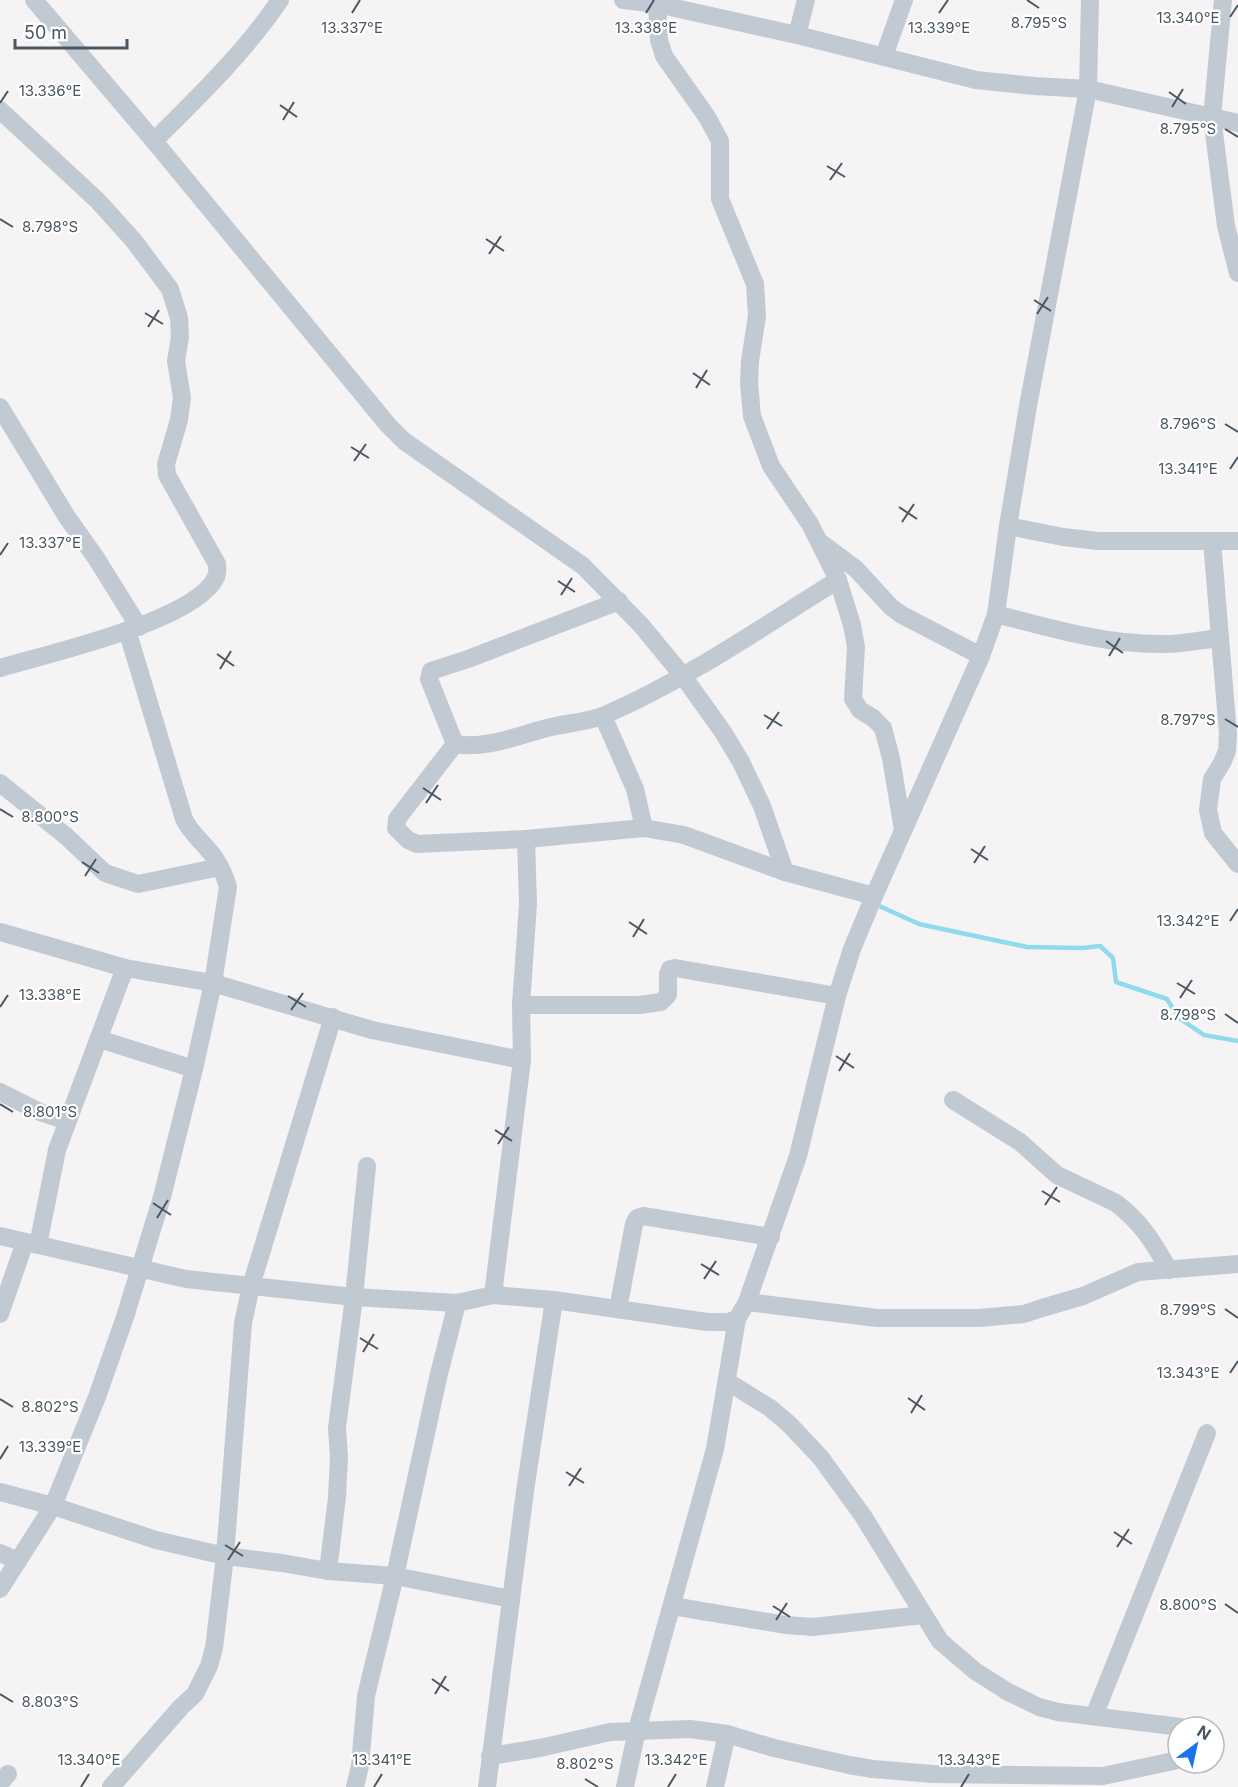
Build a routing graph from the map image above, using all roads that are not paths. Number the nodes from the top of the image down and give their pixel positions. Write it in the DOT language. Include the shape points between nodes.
graph roads {
  1 [pos="34,0"];
  2 [pos="280,0"];
  3 [pos="623,0"];
  4 [pos="806,0"];
  5 [pos="904,0"];
  6 [pos="1090,0"];
  7 [pos="1223,0"];
  8 [pos="657,4"];
  9 [pos="689,6"];
  10 [pos="797,35"];
  11 [pos="884,56"];
  12 [pos="1088,89"];
  13 [pos="0,110"];
  14 [pos="1212,117"];
  15 [pos="1238,123"];
  16 [pos="154,141"];
  17 [pos="1238,273"];
  18 [pos="0,407"];
  19 [pos="1008,526"];
  20 [pos="1212,541"];
  21 [pos="1238,541"];
  22 [pos="820,542"];
  23 [pos="838,580"];
  24 [pos="619,601"];
  25 [pos="996,614"];
  26 [pos="133,629"];
  27 [pos="1220,638"];
  28 [pos="981,656"];
  29 [pos="0,668"];
  30 [pos="683,676"];
  31 [pos="603,716"];
  32 [pos="455,744"];
  33 [pos="0,783"];
  34 [pos="644,828"];
  35 [pos="903,830"];
  36 [pos="526,839"];
  37 [pos="1238,864"];
  38 [pos="220,867"];
  39 [pos="785,873"];
  40 [pos="873,896"];
  41 [pos="0,932"];
  42 [pos="125,968"];
  43 [pos="213,983"];
  44 [pos="837,996"];
  45 [pos="521,1005"];
  46 [pos="333,1017"];
  47 [pos="99,1039"];
  48 [pos="522,1060"];
  49 [pos="194,1069"];
  50 [pos="0,1092"];
  51 [pos="953,1100"];
  52 [pos="67,1121"];
  53 [pos="367,1166"];
  54 [pos="0,1236"];
  55 [pos="771,1237"];
  56 [pos="31,1244"];
  57 [pos="1238,1264"];
  58 [pos="140,1269"];
  59 [pos="1169,1270"];
  60 [pos="251,1286"];
  61 [pos="493,1295"];
  62 [pos="354,1297"];
  63 [pos="554,1300"];
  64 [pos="747,1302"];
  65 [pos="457,1303"];
  66 [pos="618,1309"];
  67 [pos="0,1314"];
  68 [pos="737,1319"];
  69 [pos="728,1382"];
  70 [pos="1208,1433"];
  71 [pos="0,1492"];
  72 [pos="53,1506"];
  73 [pos="0,1553"];
  74 [pos="225,1556"];
  75 [pos="18,1561"];
  76 [pos="328,1571"];
  77 [pos="395,1576"];
  78 [pos="0,1589"];
  79 [pos="512,1599"];
  80 [pos="672,1606"];
  81 [pos="923,1615"];
  82 [pos="1094,1716"];
  83 [pos="1166,1725"];
  84 [pos="637,1730"];
  85 [pos="727,1734"];
  86 [pos="490,1756"];
  87 [pos="1166,1763"];
  88 [pos="111,1787"];
  89 [pos="355,1787"];
  90 [pos="487,1787"];
  91 [pos="625,1787"];
  92 [pos="715,1787"];
  1 -- 16 [label="street"];
  2 -- 16 [label="street" via="213,82"];
  3 -- 8 [label="street"];
  4 -- 10 [label="street"];
  5 -- 11 [label="street"];
  6 -- 12 [label="street"];
  7 -- 14 [label="street"];
  8 -- 9 [label="street"];
  8 -- 22 [label="street" via="664,56 720,141 720,199 755,284 757,316 749,383 752,416 771,466"];
  9 -- 10 [label="street"];
  10 -- 11 [label="street"];
  11 -- 12 [label="street" via="976,80"];
  12 -- 14 [label="street"];
  12 -- 19 [label="street"];
  13 -- 26 [label="street" via="98,201 134,241 170,289 179,318 176,361 182,398 166,474 218,564 217,576 197,599"];
  14 -- 15 [label="street"];
  14 -- 17 [label="street" via="1226,226"];
  16 -- 24 [label="street" via="404,441 583,566"];
  18 -- 26 [label="street" via="96,558"];
  19 -- 20 [label="street" via="1098,541"];
  19 -- 25 [label="street"];
  20 -- 21 [label="street"];
  20 -- 27 [label="street"];
  22 -- 23 [label="street"];
  22 -- 28 [label="street" via="856,569 902,615"];
  23 -- 30 [label="street"];
  23 -- 35 [label="street" via="856,646 853,699 860,710 883,728"];
  24 -- 30 [label="street"];
  24 -- 32 [label="street" via="432,671 429,678"];
  25 -- 27 [label="street" via="1110,640 1161,644"];
  25 -- 28 [label="street"];
  26 -- 29 [label="street"];
  26 -- 38 [label="street" via="184,819"];
  27 -- 37 [label="street" via="1227,751 1212,779 1208,810 1214,832"];
  28 -- 35 [label="street"];
  30 -- 31 [label="street"];
  30 -- 39 [label="street" via="741,762 762,806"];
  31 -- 32 [label="street" via="485,745"];
  31 -- 34 [label="street" via="634,789"];
  32 -- 36 [label="street" via="397,819 400,834 417,844"];
  33 -- 38 [label="street" via="105,873 138,884"];
  34 -- 36 [label="street"];
  34 -- 39 [label="street" via="684,835"];
  35 -- 40 [label="street"];
  36 -- 45 [label="street" via="528,904"];
  38 -- 43 [label="street" via="228,887"];
  39 -- 40 [label="street"];
  40 -- 44 [label="street"];
  41 -- 42 [label="street"];
  42 -- 43 [label="street"];
  42 -- 47 [label="street"];
  43 -- 46 [label="street"];
  43 -- 49 [label="street"];
  44 -- 45 [label="street" via="675,968 670,969 668,995 661,1002"];
  44 -- 55 [label="street" via="798,1156"];
  45 -- 48 [label="street"];
  46 -- 48 [label="street" via="372,1030"];
  46 -- 60 [label="street"];
  47 -- 49 [label="street"];
  47 -- 52 [label="street"];
  48 -- 61 [label="street"];
  49 -- 58 [label="street"];
  50 -- 52 [label="street"];
  51 -- 59 [label="street" via="1012,1136 1057,1175 1116,1203 1147,1233"];
  52 -- 56 [label="street"];
  53 -- 62 [label="street"];
  54 -- 56 [label="street"];
  55 -- 64 [label="street"];
  55 -- 66 [label="street" via="637,1218"];
  56 -- 58 [label="street"];
  56 -- 67 [label="street"];
  57 -- 59 [label="street"];
  58 -- 60 [label="street"];
  58 -- 72 [label="street" via="97,1397"];
  59 -- 64 [label="street" via="1138,1272 1083,1296 1024,1314 979,1318 877,1318"];
  60 -- 62 [label="street"];
  60 -- 74 [label="street" via="243,1323"];
  61 -- 63 [label="street"];
  61 -- 65 [label="street"];
  62 -- 65 [label="street"];
  62 -- 76 [label="street" via="337,1428 337,1497"];
  63 -- 66 [label="street"];
  63 -- 79 [label="street"];
  64 -- 68 [label="street"];
  65 -- 77 [label="street"];
  66 -- 68 [label="street" via="707,1322"];
  68 -- 69 [label="street"];
  69 -- 80 [label="street" via="715,1449"];
  69 -- 81 [label="street" via="776,1414 821,1458 863,1516"];
  70 -- 82 [label="street"];
  71 -- 72 [label="street"];
  72 -- 74 [label="street" via="156,1540"];
  72 -- 75 [label="street"];
  73 -- 75 [label="street"];
  74 -- 76 [label="street"];
  74 -- 88 [label="street" via="210,1666 195,1694"];
  75 -- 78 [label="street"];
  76 -- 77 [label="street"];
  77 -- 79 [label="street"];
  77 -- 89 [label="street" via="366,1696"];
  79 -- 86 [label="street"];
  80 -- 81 [label="street" via="813,1627"];
  80 -- 84 [label="street"];
  81 -- 82 [label="street" via="954,1654 1008,1692 1039,1707"];
  82 -- 83 [label="street"];
  84 -- 85 [label="street" via="690,1729"];
  84 -- 86 [label="street"];
  84 -- 91 [label="street"];
  85 -- 87 [label="street" via="849,1765 933,1774 1103,1776"];
  85 -- 92 [label="street"];
  86 -- 90 [label="street"];
}
